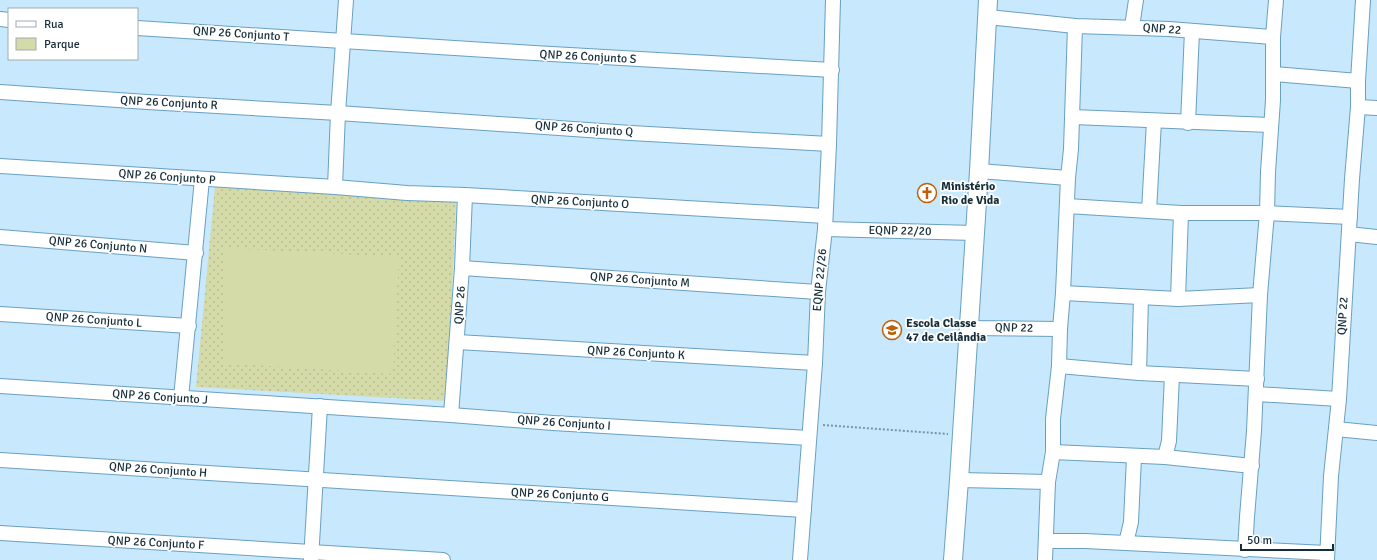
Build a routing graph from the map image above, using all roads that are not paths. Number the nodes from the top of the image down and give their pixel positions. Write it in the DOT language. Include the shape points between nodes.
graph roads {
  1 [pos="346,0"];
  2 [pos="833,0"];
  3 [pos="1136,0"];
  4 [pos="1276,0"];
  5 [pos="1363,0"];
  6 [pos="988,8"];
  7 [pos="1075,26"];
  8 [pos="1132,27"];
  9 [pos="138,28"];
  10 [pos="1192,31"];
  11 [pos="1273,37"];
  12 [pos="344,41"];
  13 [pos="832,70"];
  14 [pos="1274,74"];
  15 [pos="1358,81"];
  16 [pos="0,92"];
  17 [pos="1358,107"];
  18 [pos="1377,108"];
  19 [pos="338,113"];
  20 [pos="1072,117"];
  21 [pos="1154,121"];
  22 [pos="1188,123"];
  23 [pos="1270,125"];
  24 [pos="829,144"];
  25 [pos="0,166"];
  26 [pos="979,171"];
  27 [pos="1068,178"];
  28 [pos="202,179"];
  29 [pos="335,187"];
  30 [pos="466,195"];
  31 [pos="1068,206"];
  32 [pos="1149,211"];
  33 [pos="1181,213"];
  34 [pos="1267,213"];
  35 [pos="1350,217"];
  36 [pos="825,223"];
  37 [pos="974,233"];
  38 [pos="1349,234"];
  39 [pos="0,237"];
  40 [pos="1377,237"];
  41 [pos="196,253"];
  42 [pos="462,268"];
  43 [pos="818,292"];
  44 [pos="1063,293"];
  45 [pos="1260,295"];
  46 [pos="1141,297"];
  47 [pos="1178,299"];
  48 [pos="0,314"];
  49 [pos="189,326"];
  50 [pos="969,328"];
  51 [pos="1060,329"];
  52 [pos="457,342"];
  53 [pos="815,363"];
  54 [pos="1059,366"];
  55 [pos="1139,373"];
  56 [pos="1172,375"];
  57 [pos="1257,379"];
  58 [pos="0,386"];
  59 [pos="1256,394"];
  60 [pos="181,398"];
  61 [pos="1339,399"];
  62 [pos="320,406"];
  63 [pos="451,415"];
  64 [pos="1336,429"];
  65 [pos="1377,433"];
  66 [pos="809,438"];
  67 [pos="1053,452"];
  68 [pos="1134,457"];
  69 [pos="1165,457"];
  70 [pos="0,460"];
  71 [pos="1252,466"];
  72 [pos="315,480"];
  73 [pos="959,480"];
  74 [pos="1048,482"];
  75 [pos="804,510"];
  76 [pos="0,534"];
  77 [pos="1046,540"];
  78 [pos="1126,543"];
  79 [pos="1245,550"];
  80 [pos="311,556"];
  81 [pos="1327,557"];
  82 [pos="443,560"];
  83 [pos="800,560"];
  84 [pos="953,560"];
  85 [pos="1045,560"];
  1 -- 12 [label="street"];
  2 -- 13 [label="street, EQNP 22/26"];
  3 -- 8 [label="street, QNP 22"];
  4 -- 11 [label="street"];
  5 -- 15 [label="street, QNP 22"];
  6 -- 7 [label="street, QNP 22"];
  6 -- 26 [label="street"];
  7 -- 8 [label="street, QNP 22"];
  7 -- 20 [label="street"];
  8 -- 10 [label="street, QNP 22"];
  9 -- 12 [label="street, QNP 26 Conjunto T"];
  10 -- 11 [label="street, QNP 22"];
  10 -- 22 [label="street, QNP 22"];
  11 -- 14 [label="street"];
  12 -- 13 [label="street, QNP 26 Conjunto S"];
  12 -- 19 [label="street"];
  13 -- 24 [label="street, EQNP 22/26"];
  14 -- 15 [label="street"];
  14 -- 23 [label="street"];
  15 -- 17 [label="street, QNP 22"];
  16 -- 19 [label="street, QNP 26 Conjunto R"];
  17 -- 18 [label="street"];
  17 -- 35 [label="street, QNP 22"];
  19 -- 24 [label="street, QNP 26 Conjunto Q"];
  19 -- 29 [label="street"];
  20 -- 21 [label="street"];
  20 -- 27 [label="street"];
  21 -- 22 [label="street"];
  21 -- 32 [label="street"];
  22 -- 23 [label="street"];
  23 -- 34 [label="street"];
  24 -- 36 [label="street, EQNP 22/26"];
  25 -- 28 [label="street, QNP 26 Conjunto P"];
  26 -- 27 [label="street"];
  26 -- 37 [label="street"];
  27 -- 31 [label="street"];
  28 -- 29 [label="street, QNP 26 Conjunto P"];
  28 -- 41 [label="street"];
  29 -- 30 [label="street, QNP 26 Conjunto O"];
  30 -- 36 [label="street, QNP 26 Conjunto O"];
  30 -- 42 [label="street, QNP 26"];
  31 -- 32 [label="street"];
  31 -- 44 [label="street"];
  32 -- 33 [label="street"];
  33 -- 34 [label="street"];
  33 -- 47 [label="street"];
  34 -- 35 [label="street"];
  34 -- 45 [label="street"];
  35 -- 38 [label="street, QNP 22"];
  36 -- 37 [label="street, EQNP 22/20"];
  36 -- 43 [label="street, EQNP 22/26"];
  37 -- 50 [label="street"];
  38 -- 40 [label="street"];
  38 -- 61 [label="street, QNP 22"];
  39 -- 41 [label="street, QNP 26 Conjunto N"];
  41 -- 49 [label="street"];
  42 -- 43 [label="street, QNP 26 Conjunto M"];
  42 -- 52 [label="street, QNP 26"];
  43 -- 53 [label="street, EQNP 22/26"];
  44 -- 46 [label="street"];
  44 -- 51 [label="street"];
  45 -- 47 [label="street"];
  45 -- 57 [label="street"];
  46 -- 47 [label="street"];
  46 -- 55 [label="street"];
  48 -- 49 [label="street, QNP 26 Conjunto L"];
  49 -- 60 [label="street"];
  50 -- 51 [label="street, QNP 22"];
  50 -- 73 [label="street"];
  51 -- 54 [label="street"];
  52 -- 53 [label="street, QNP 26 Conjunto K"];
  52 -- 63 [label="street, QNP 26"];
  53 -- 66 [label="street, EQNP 22/26"];
  54 -- 55 [label="street"];
  54 -- 67 [label="street" via="1052,419"];
  55 -- 56 [label="street"];
  56 -- 57 [label="street"];
  56 -- 69 [label="street" via="1169,441"];
  57 -- 59 [label="street"];
  58 -- 60 [label="street, QNP 26 Conjunto J"];
  59 -- 61 [label="street"];
  59 -- 71 [label="street"];
  60 -- 62 [label="street, QNP 26 Conjunto J"];
  61 -- 64 [label="street, QNP 22"];
  62 -- 63 [label="street, QNP 26 Conjunto I"];
  62 -- 72 [label="street"];
  63 -- 66 [label="street, QNP 26 Conjunto I"];
  64 -- 65 [label="street"];
  64 -- 81 [label="street, QNP 22"];
  66 -- 75 [label="street, EQNP 22/26"];
  67 -- 68 [label="street"];
  67 -- 74 [label="street"];
  68 -- 69 [label="street"];
  68 -- 78 [label="street" via="1131,522"];
  69 -- 71 [label="street"];
  70 -- 72 [label="street, QNP 26 Conjunto H"];
  71 -- 79 [label="street"];
  72 -- 75 [label="street, QNP 26 Conjunto G"];
  72 -- 80 [label="street"];
  73 -- 74 [label="street"];
  73 -- 84 [label="street"];
  74 -- 77 [label="street"];
  75 -- 83 [label="street, EQNP 22/26"];
  76 -- 80 [label="street, QNP 26 Conjunto F"];
  77 -- 78 [label="street, QNP 22"];
  77 -- 85 [label="street"];
  78 -- 79 [label="street, QNP 22"];
  79 -- 81 [label="street, QNP 22"];
  80 -- 82 [label="street, QNP 26 Conjunto F"];
}
